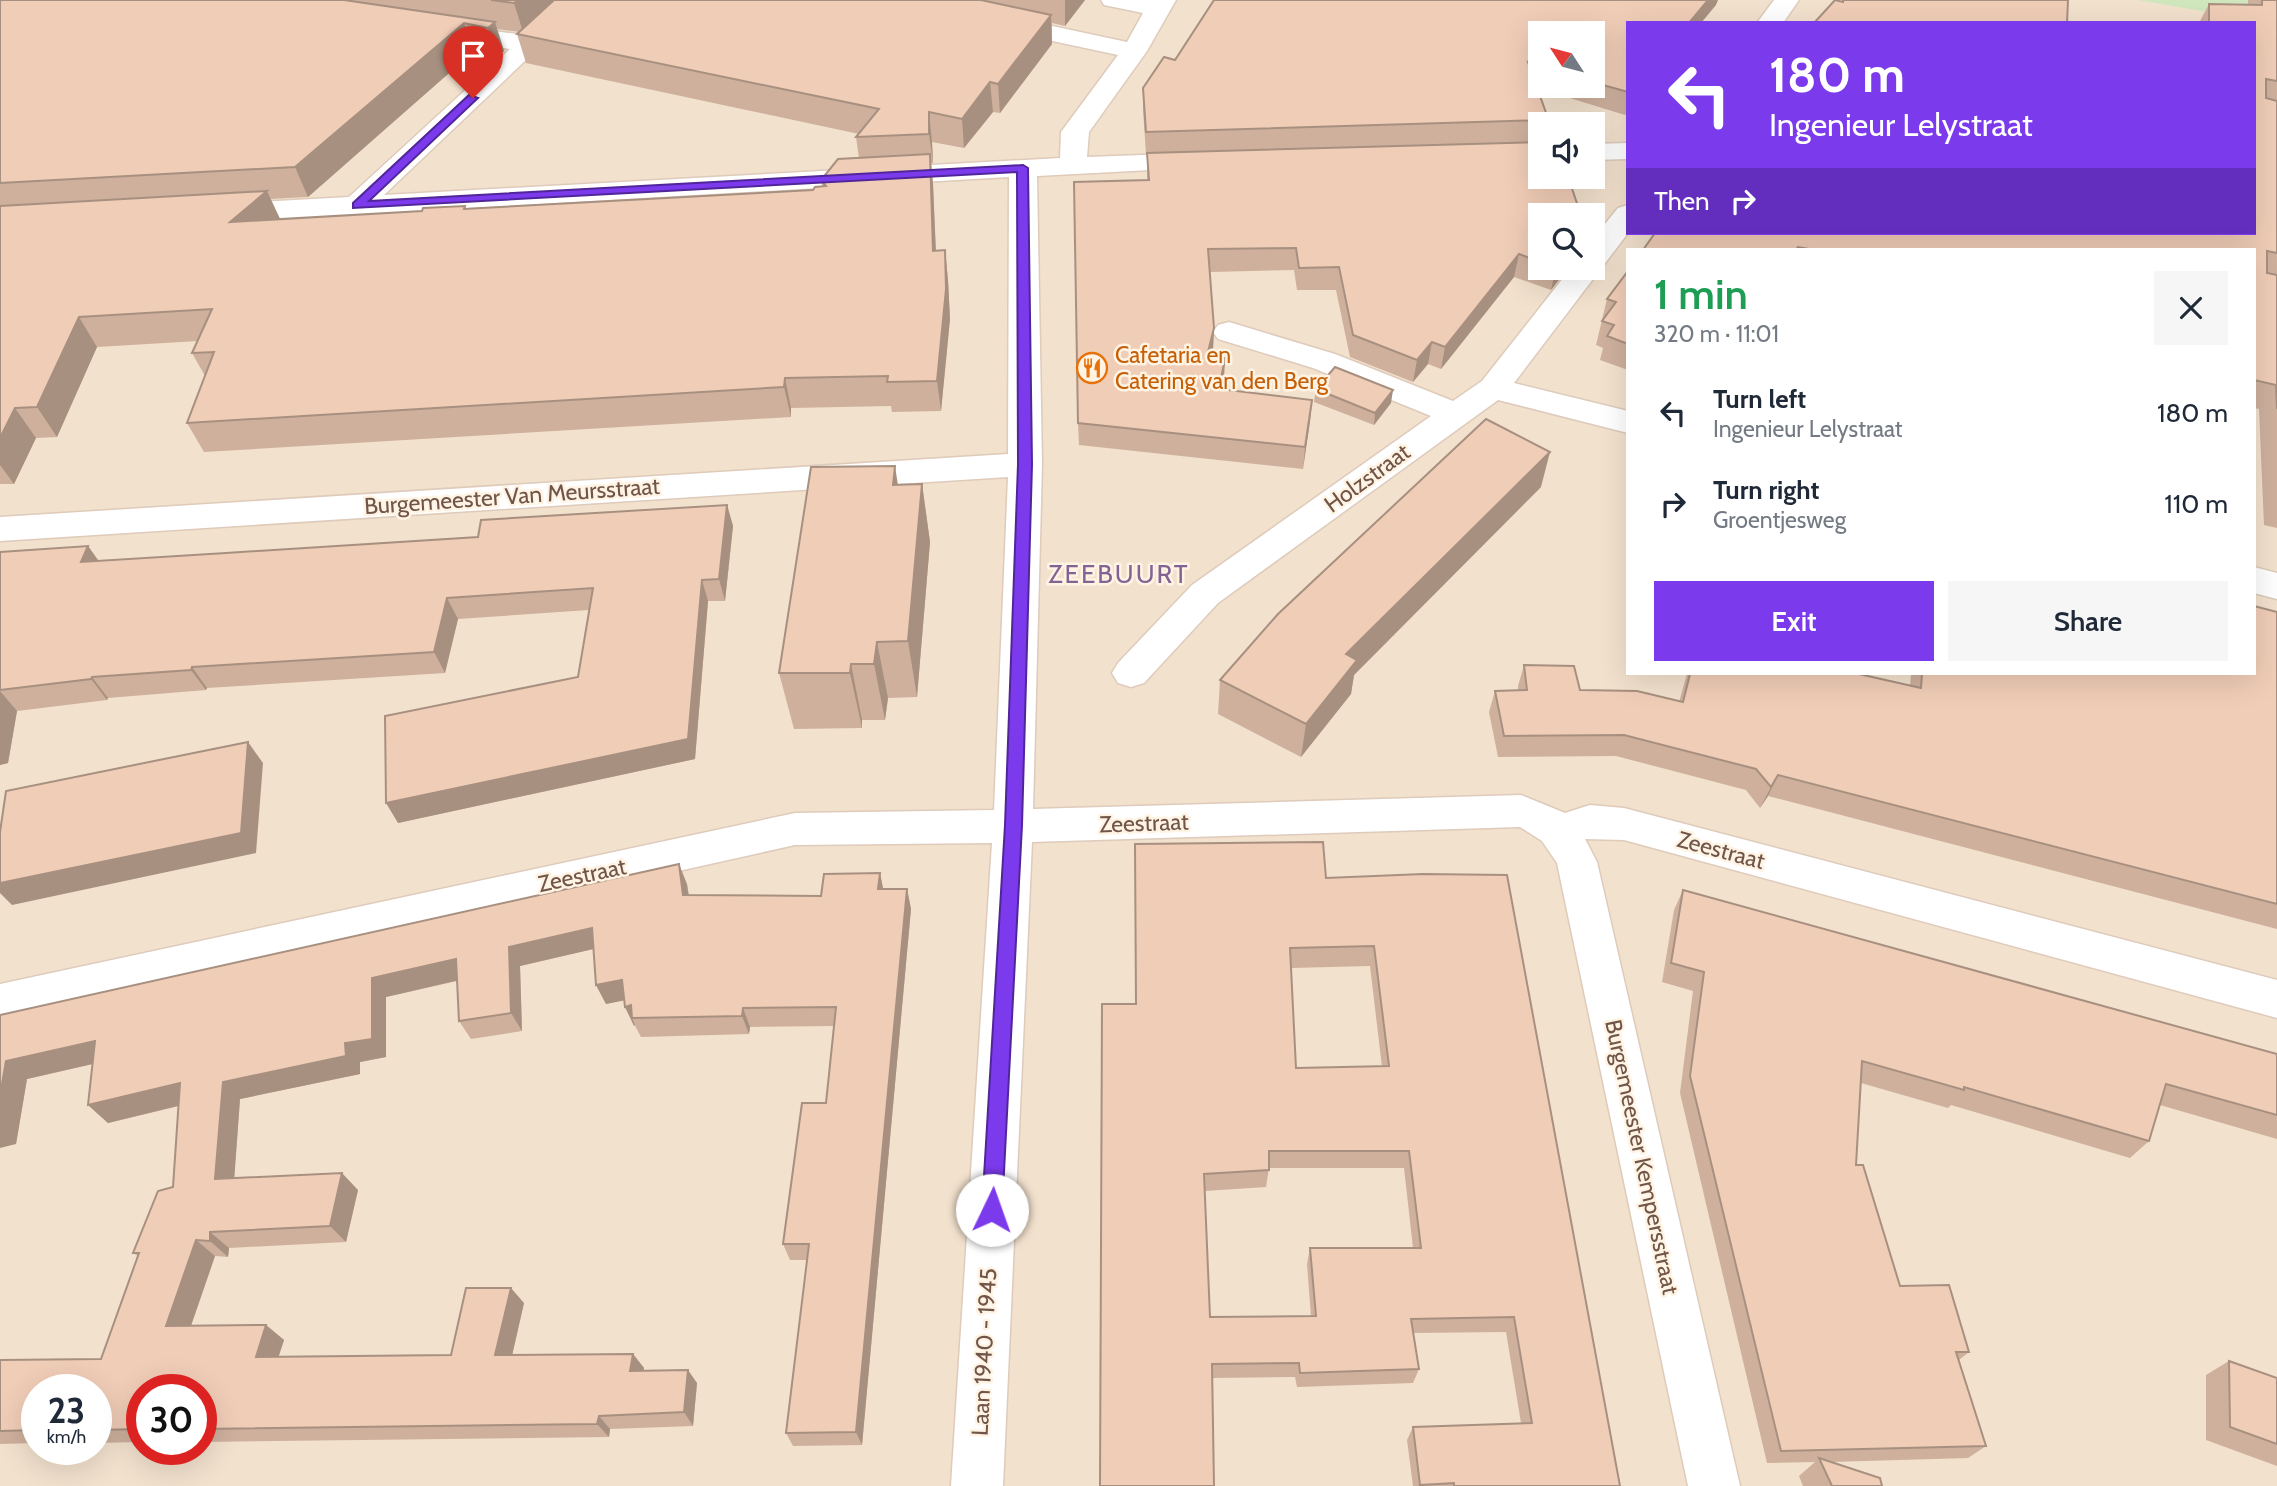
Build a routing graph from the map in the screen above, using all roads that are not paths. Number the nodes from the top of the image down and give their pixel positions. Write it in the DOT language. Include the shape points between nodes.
graph roads {
  1 [pos="577,0"];
  2 [pos="1113,0"];
  3 [pos="1787,0"];
  4 [pos="1161,4"];
  5 [pos="973,17"];
  6 [pos="1771,21"];
  7 [pos="425,29"];
  8 [pos="531,44"];
  9 [pos="1134,51"];
  10 [pos="1626,151"];
  11 [pos="1605,152"];
  12 [pos="1224,161"];
  13 [pos="1073,166"];
  14 [pos="1023,168"];
  15 [pos="357,205"];
  16 [pos="192,214"];
  17 [pos="1626,217"];
  18 [pos="1605,243"];
  19 [pos="1577,280"];
  20 [pos="1229,332"];
  21 [pos="1493,388"];
  22 [pos="1456,414"];
  23 [pos="1626,421"];
  24 [pos="1025,464"];
  25 [pos="0,529"];
  26 [pos="2256,581"];
  27 [pos="2277,586"];
  28 [pos="1131,673"];
  29 [pos="1013,825"];
  30 [pos="1561,831"];
  31 [pos="2277,999"];
  32 [pos="0,1003"];
  33 [pos="977,1486"];
  34 [pos="1714,1486"];
  1 -- 8 [label="street"];
  2 -- 4 [label="street"];
  3 -- 6 [label="street"];
  4 -- 9 [label="street"];
  5 -- 9 [label="street"];
  7 -- 8 [label="street"];
  8 -- 15 [label="street"];
  9 -- 13 [label="street" via="1075,132"];
  10 -- 11 [label="street"];
  12 -- 13 [label="street"];
  13 -- 14 [label="street"];
  14 -- 15 [label="street"];
  14 -- 24 [label="street, Laan 1940 - 1945"];
  15 -- 16 [label="street"];
  17 -- 18 [label="street"];
  19 -- 21 [label="street, Holzstraat"];
  20 -- 22 [label="street" via="1324,361"];
  21 -- 22 [label="street, Holzstraat"];
  21 -- 23 [label="street"];
  22 -- 28 [label="street, Holzstraat" via="1205,594"];
  24 -- 25 [label="street, Burgemeester Van Meursstraat"];
  24 -- 29 [label="street, Laan 1940 - 1945"];
  26 -- 27 [label="street"];
  29 -- 30 [label="street, Zeestraat" via="1521,811 1545,819"];
  29 -- 32 [label="street, Zeestraat" via="795,829"];
  29 -- 33 [label="street, Laan 1940 - 1945"];
  30 -- 31 [label="street, Zeestraat" via="1590,821 1623,824"];
  30 -- 34 [label="street, Burgemeester Kempersstraat" via="1577,862"];
}
